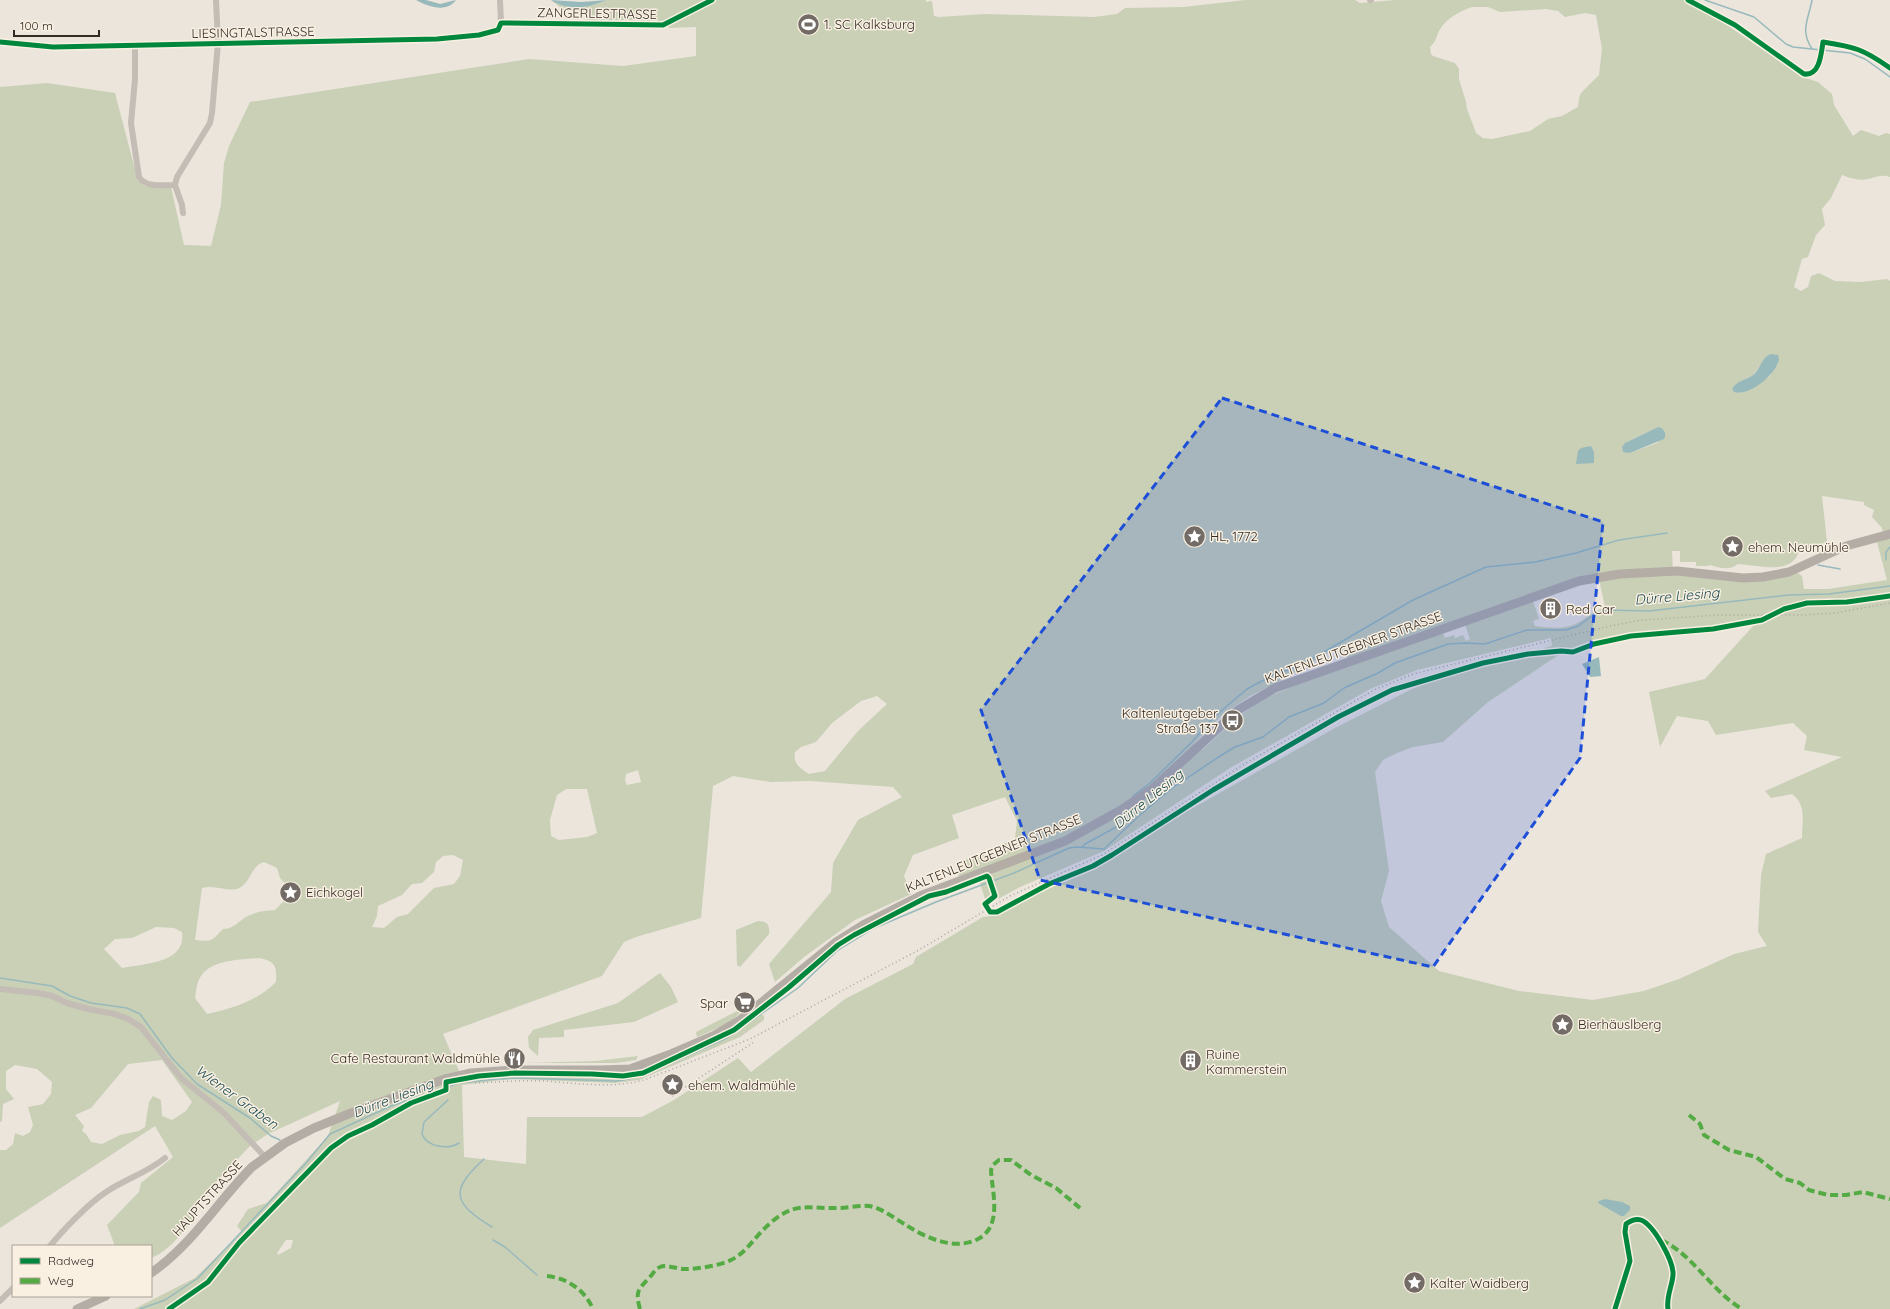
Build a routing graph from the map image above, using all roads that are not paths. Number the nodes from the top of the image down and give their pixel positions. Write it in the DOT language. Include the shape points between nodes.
graph roads {
  1 [pos="216,0"];
  2 [pos="500,0"];
  3 [pos="501,23"];
  4 [pos="666,24"];
  5 [pos="0,42"];
  6 [pos="218,43"];
  7 [pos="134,46"];
  8 [pos="175,185"];
  9 [pos="183,213"];
  10 [pos="1890,534"];
  11 [pos="0,988"];
  12 [pos="285,1143"];
  13 [pos="265,1157"];
  14 [pos="165,1158"];
  15 [pos="51,1245"];
  16 [pos="152,1272"];
  17 [pos="12,1289"];
  18 [pos="104,1297"];
  19 [pos="0,1301"];
  20 [pos="77,1309"];
  1 -- 6 [label="street"];
  2 -- 3 [label="street"];
  3 -- 4 [label="street, ZANGERLESTRASSE"];
  3 -- 6 [label="street, LIESINGTALSTRASSE" via="498,30 488,33 437,39"];
  5 -- 7 [label="street, LIESINGTALSTRASSE" via="53,47"];
  6 -- 7 [label="street, LIESINGTALSTRASSE"];
  6 -- 8 [label="street" via="210,123"];
  7 -- 8 [label="street" via="135,80 131,123 140,177 148,184"];
  8 -- 9 [label="street"];
  10 -- 12 [label="main road, KALTENLEUTGEBNER STRASSE" via="1846,546 1802,566 1770,576 1743,578 1676,571 1620,574 1579,581 1291,681 1264,693 1238,710 1152,789 1122,810 1065,841 926,893 863,925 836,942 740,1020 712,1036 630,1068 471,1073 446,1084 336,1118"];
  11 -- 13 [label="street" via="52,996 88,1009 115,1014 141,1026 181,1078 224,1113"];
  12 -- 13 [label="main road, HAUPTSTRASSE"];
  13 -- 16 [label="main road, HAUPTSTRASSE" via="244,1176 189,1240"];
  14 -- 15 [label="street" via="151,1170 105,1192"];
  17 -- 19 [label="street"];
  18 -- 20 [label="main road"];
}
